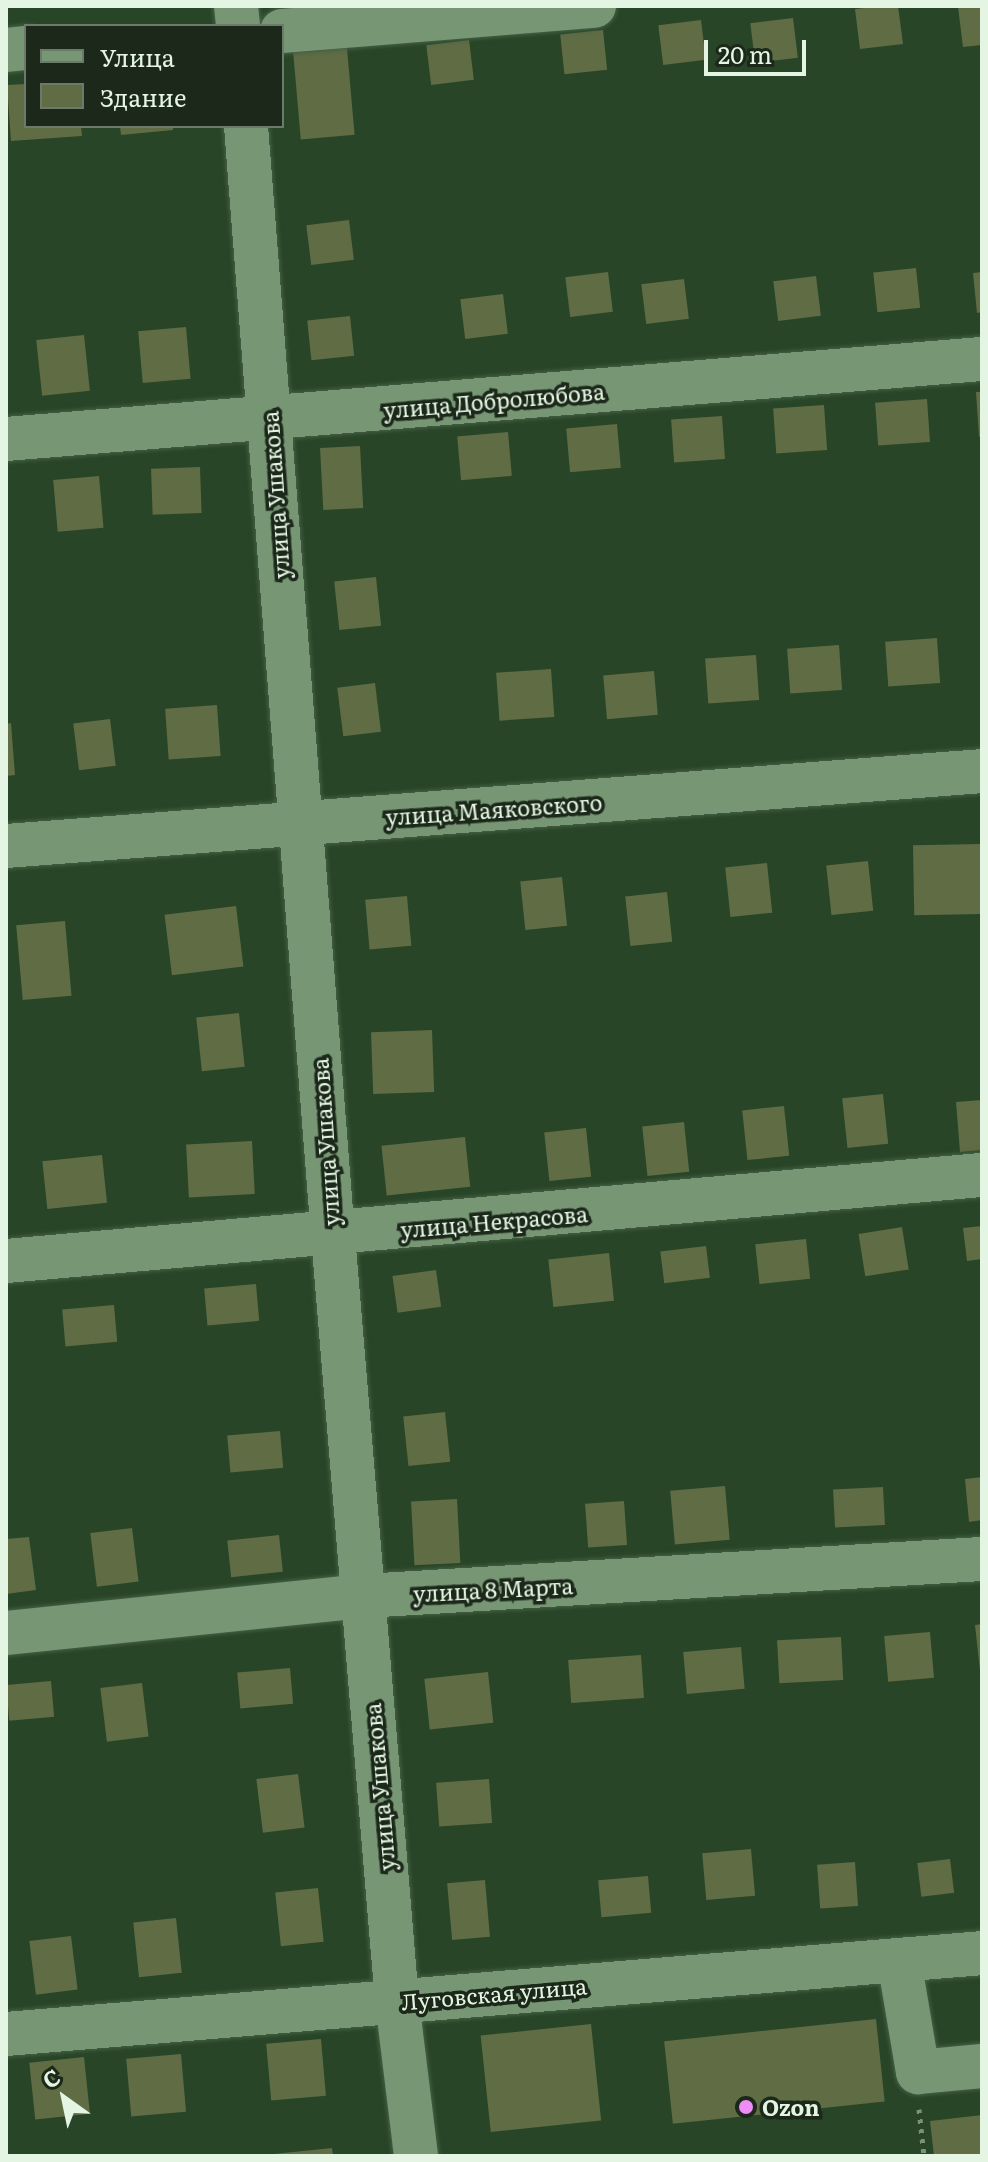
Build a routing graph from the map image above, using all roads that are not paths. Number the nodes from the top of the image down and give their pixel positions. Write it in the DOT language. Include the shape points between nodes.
graph roads {
  1 [pos="594,6"];
  2 [pos="284,31"];
  3 [pos="246,128"];
  4 [pos="982,359"];
  5 [pos="269,417"];
  6 [pos="6,439"];
  7 [pos="982,771"];
  8 [pos="300,824"];
  9 [pos="6,846"];
  10 [pos="982,1175"];
  11 [pos="333,1236"];
  12 [pos="6,1261"];
  13 [pos="982,1559"];
  14 [pos="364,1596"];
  15 [pos="6,1633"];
  16 [pos="982,1953"];
  17 [pos="899,1960"];
  18 [pos="397,2001"];
  19 [pos="6,2034"];
  20 [pos="982,2066"];
  21 [pos="416,2156"];
  1 -- 2 [label="street"];
  3 -- 5 [label="street, улица Ушакова"];
  4 -- 5 [label="street, улица Добролюбова"];
  5 -- 6 [label="street, улица Добролюбова"];
  5 -- 8 [label="street, улица Ушакова"];
  7 -- 8 [label="street, улица Маяковского"];
  8 -- 9 [label="street, улица Маяковского"];
  8 -- 11 [label="street, улица Ушакова"];
  10 -- 11 [label="street, улица Некрасова"];
  11 -- 12 [label="street, улица Некрасова"];
  11 -- 14 [label="street, улица Ушакова"];
  13 -- 14 [label="street, улица 8 Марта"];
  14 -- 15 [label="street, улица 8 Марта"];
  14 -- 18 [label="street, улица Ушакова"];
  16 -- 17 [label="street, Луговская улица"];
  17 -- 18 [label="street, Луговская улица"];
  17 -- 20 [label="street" via="918,2072"];
  18 -- 19 [label="street, Луговская улица"];
  18 -- 21 [label="street, улица Ушакова"];
}
